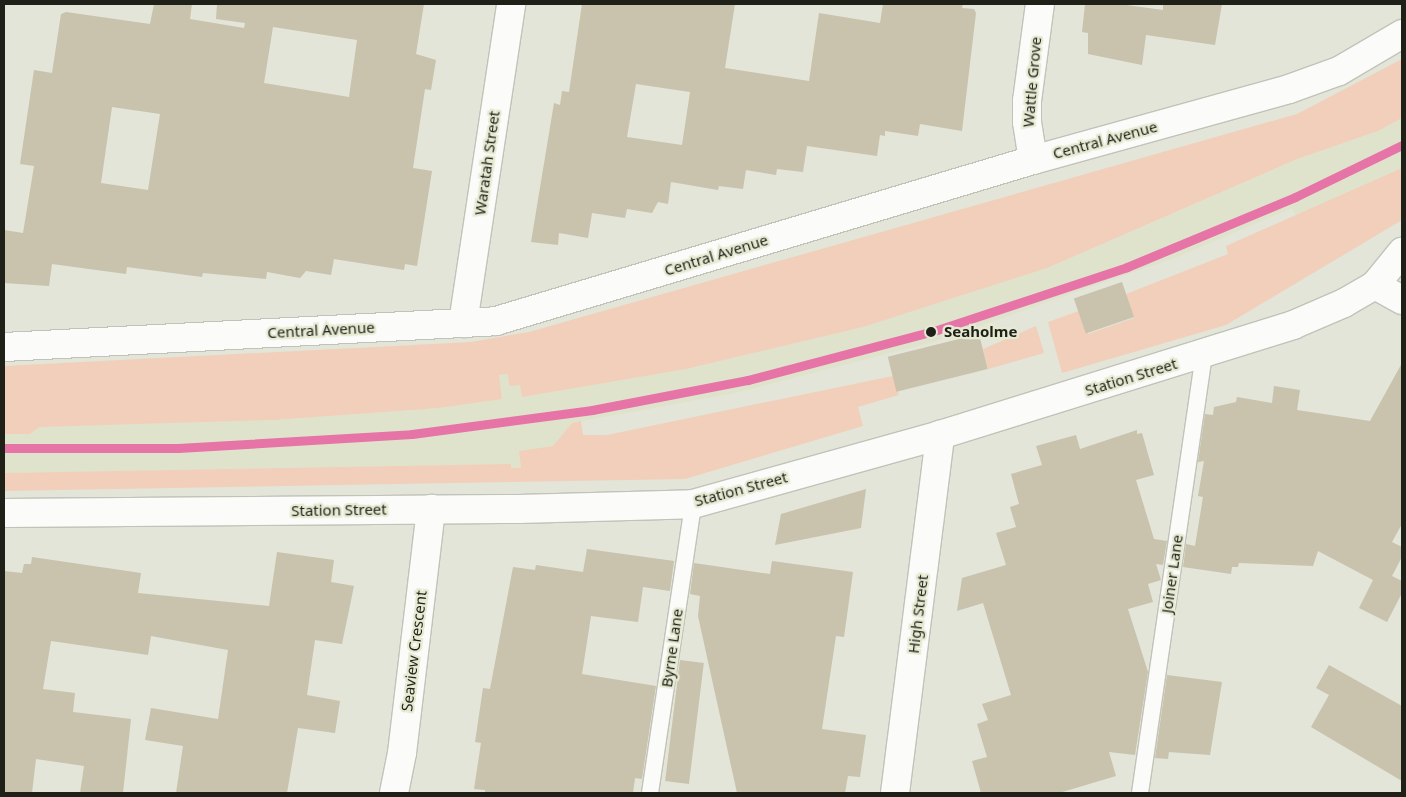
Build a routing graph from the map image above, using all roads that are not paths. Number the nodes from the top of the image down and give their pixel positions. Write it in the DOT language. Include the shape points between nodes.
graph roads {
  1 [pos="511,4"];
  2 [pos="1040,4"];
  3 [pos="1402,34"];
  4 [pos="1033,160"];
  5 [pos="1402,252"];
  6 [pos="1375,285"];
  7 [pos="1402,300"];
  8 [pos="463,323"];
  9 [pos="4,347"];
  10 [pos="1204,355"];
  11 [pos="940,435"];
  12 [pos="693,504"];
  13 [pos="431,509"];
  14 [pos="4,513"];
  15 [pos="394,793"];
  16 [pos="650,793"];
  17 [pos="895,793"];
  18 [pos="1140,793"];
  1 -- 8 [label="street, Waratah Street"];
  2 -- 4 [label="street, Wattle Grove" via="1027,101 1028,136"];
  3 -- 4 [label="street, Central Avenue" via="1339,71 1289,89"];
  4 -- 8 [label="street, Central Avenue" via="558,303 496,320"];
  5 -- 6 [label="street, Station Street"];
  6 -- 7 [label="street"];
  6 -- 10 [label="street, Station Street" via="1344,303 1292,325"];
  8 -- 9 [label="street, Central Avenue"];
  10 -- 11 [label="street, Station Street"];
  10 -- 18 [label="lane, Joiner Lane"];
  11 -- 12 [label="street, Station Street"];
  11 -- 17 [label="street, High Street"];
  12 -- 13 [label="street, Station Street"];
  12 -- 16 [label="lane, Byrne Lane"];
  13 -- 14 [label="street, Station Street"];
  13 -- 15 [label="street, Seaview Crescent" via="402,753"];
}
